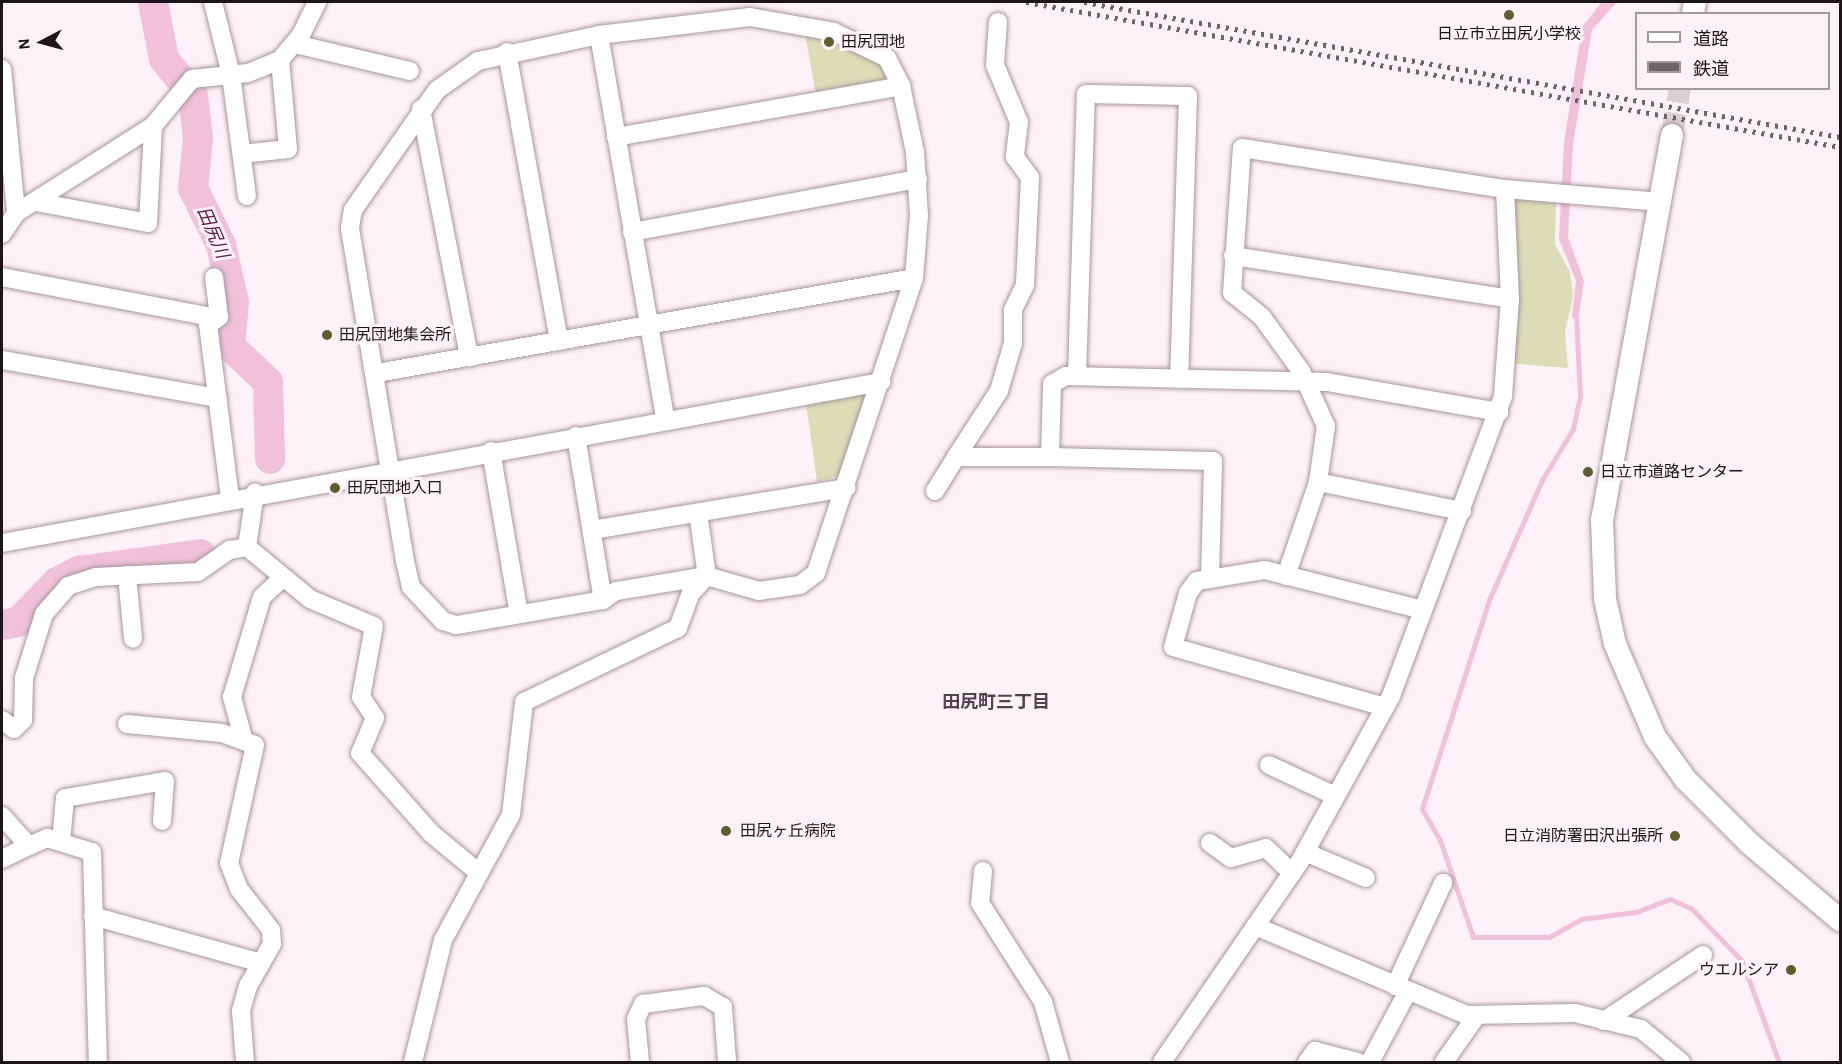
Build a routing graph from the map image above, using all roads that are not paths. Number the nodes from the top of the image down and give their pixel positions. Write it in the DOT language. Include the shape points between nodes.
graph roads {
  1 [pos="213,2"];
  2 [pos="317,2"];
  3 [pos="998,22"];
  4 [pos="599,35"];
  5 [pos="295,44"];
  6 [pos="507,52"];
  7 [pos="280,60"];
  8 [pos="2,69"];
  9 [pos="411,71"];
  10 [pos="231,75"];
  11 [pos="901,86"];
  12 [pos="422,109"];
  13 [pos="153,126"];
  14 [pos="1672,135"];
  15 [pos="616,137"];
  16 [pos="242,154"];
  17 [pos="918,179"];
  18 [pos="1504,189"];
  19 [pos="247,196"];
  20 [pos="36,202"];
  21 [pos="1660,202"];
  22 [pos="16,213"];
  23 [pos="632,232"];
  24 [pos="2,234"];
  25 [pos="1233,256"];
  26 [pos="2,277"];
  27 [pos="214,278"];
  28 [pos="915,278"];
  29 [pos="1510,299"];
  30 [pos="208,325"];
  31 [pos="649,325"];
  32 [pos="559,341"];
  33 [pos="469,357"];
  34 [pos="2,360"];
  35 [pos="378,373"];
  36 [pos="1077,376"];
  37 [pos="1179,379"];
  38 [pos="881,382"];
  39 [pos="1306,382"];
  40 [pos="218,398"];
  41 [pos="1499,412"];
  42 [pos="665,419"];
  43 [pos="576,436"];
  44 [pos="491,451"];
  45 [pos="956,457"];
  46 [pos="1050,457"];
  47 [pos="392,467"];
  48 [pos="1318,482"];
  49 [pos="847,488"];
  50 [pos="935,491"];
  51 [pos="255,494"];
  52 [pos="230,498"];
  53 [pos="1462,512"];
  54 [pos="698,513"];
  55 [pos="592,530"];
  56 [pos="2,543"];
  57 [pos="248,547"];
  58 [pos="127,575"];
  59 [pos="707,576"];
  60 [pos="1286,576"];
  61 [pos="281,579"];
  62 [pos="1210,579"];
  63 [pos="603,600"];
  64 [pos="1423,610"];
  65 [pos="519,614"];
  66 [pos="133,639"];
  67 [pos="1385,707"];
  68 [pos="2,720"];
  69 [pos="128,724"];
  70 [pos="244,741"];
  71 [pos="1269,765"];
  72 [pos="1333,795"];
  73 [pos="2,816"];
  74 [pos="162,821"];
  75 [pos="62,842"];
  76 [pos="1210,843"];
  77 [pos="29,846"];
  78 [pos="1305,852"];
  79 [pos="2,860"];
  80 [pos="983,871"];
  81 [pos="478,872"];
  82 [pos="1292,873"];
  83 [pos="1366,879"];
  84 [pos="1443,883"];
  85 [pos="93,916"];
  86 [pos="1840,920"];
  87 [pos="1255,926"];
  88 [pos="1703,955"];
  89 [pos="261,963"];
  90 [pos="1401,989"];
  91 [pos="1477,1015"];
  92 [pos="1604,1021"];
  93 [pos="98,1062"];
  94 [pos="245,1062"];
  95 [pos="413,1062"];
  96 [pos="640,1062"];
  97 [pos="727,1062"];
  98 [pos="1059,1062"];
  99 [pos="1162,1062"];
  100 [pos="1307,1062"];
  101 [pos="1358,1062"];
  102 [pos="1370,1062"];
  103 [pos="1444,1062"];
  104 [pos="1681,1062"];
  1 -- 10 [label="street"];
  2 -- 5 [label="street"];
  3 -- 45 [label="street" via="994,65 1019,122 1015,157 1030,178 1025,285 1012,310 1013,344 999,391"];
  4 -- 6 [label="street"];
  4 -- 11 [label="street" via="723,18 806,24 874,48 887,58"];
  4 -- 15 [label="street"];
  5 -- 7 [label="street"];
  5 -- 9 [label="street"];
  6 -- 12 [label="street" via="458,72"];
  6 -- 32 [label="street"];
  7 -- 10 [label="street"];
  7 -- 16 [label="street" via="288,149"];
  8 -- 22 [label="street"];
  10 -- 13 [label="street" via="187,84"];
  10 -- 16 [label="street"];
  11 -- 15 [label="street"];
  11 -- 17 [label="street"];
  12 -- 33 [label="street"];
  12 -- 35 [label="street" via="350,218"];
  13 -- 20 [label="street"];
  13 -- 20 [label="street" via="148,223"];
  14 -- 21 [label="street"];
  15 -- 23 [label="street"];
  16 -- 19 [label="street"];
  17 -- 23 [label="street"];
  17 -- 28 [label="street"];
  18 -- 21 [label="street"];
  18 -- 25 [label="street" via="1242,148"];
  18 -- 29 [label="street"];
  20 -- 22 [label="street"];
  21 -- 86 [label="street" via="1602,520 1605,599 1615,644 1655,737 1686,780 1750,844"];
  22 -- 24 [label="street"];
  23 -- 31 [label="street"];
  25 -- 29 [label="street"];
  25 -- 39 [label="street" via="1232,293 1262,317"];
  26 -- 30 [label="street" via="207,316"];
  27 -- 30 [label="street" via="219,317"];
  28 -- 31 [label="street"];
  28 -- 38 [label="street"];
  29 -- 41 [label="street"];
  30 -- 40 [label="street"];
  31 -- 32 [label="street"];
  31 -- 42 [label="street"];
  32 -- 33 [label="street"];
  33 -- 35 [label="street"];
  34 -- 40 [label="street"];
  35 -- 47 [label="street"];
  36 -- 37 [label="street"];
  36 -- 37 [label="street" via="1086,94 1188,96"];
  36 -- 46 [label="street" via="1052,384"];
  37 -- 39 [label="street"];
  38 -- 42 [label="street"];
  38 -- 49 [label="street"];
  39 -- 41 [label="street"];
  39 -- 48 [label="street" via="1326,426"];
  40 -- 52 [label="street"];
  41 -- 53 [label="street"];
  42 -- 43 [label="street"];
  43 -- 44 [label="street"];
  43 -- 55 [label="street"];
  44 -- 47 [label="street"];
  44 -- 65 [label="street"];
  45 -- 46 [label="street"];
  45 -- 50 [label="street"];
  46 -- 62 [label="street" via="1213,461"];
  47 -- 51 [label="street"];
  47 -- 65 [label="street" via="405,561 417,595 443,621 456,625"];
  48 -- 53 [label="street"];
  48 -- 60 [label="street"];
  49 -- 54 [label="street"];
  49 -- 59 [label="street" via="816,573 800,585 748,591"];
  51 -- 52 [label="street"];
  51 -- 57 [label="street"];
  52 -- 56 [label="street"];
  53 -- 64 [label="street"];
  54 -- 55 [label="street"];
  54 -- 59 [label="street"];
  55 -- 63 [label="street"];
  57 -- 58 [label="street" via="231,550 198,572"];
  57 -- 61 [label="street"];
  58 -- 66 [label="street"];
  58 -- 68 [label="street" via="68,586 44,614 24,678 23,720 14,729"];
  59 -- 63 [label="street" via="616,591"];
  59 -- 81 [label="street" via="691,593 675,631 524,702 511,815"];
  60 -- 62 [label="street" via="1265,570"];
  60 -- 64 [label="street"];
  61 -- 70 [label="street" via="262,597 232,697"];
  61 -- 81 [label="street" via="340,616 374,626 361,697 375,718 360,753 432,834"];
  62 -- 67 [label="street" via="1192,584 1173,647"];
  63 -- 65 [label="street"];
  64 -- 67 [label="street"];
  67 -- 72 [label="street"];
  69 -- 70 [label="street" via="222,733"];
  70 -- 89 [label="street" via="255,745 229,863 239,889 271,930 272,944"];
  71 -- 72 [label="street"];
  72 -- 78 [label="street"];
  73 -- 77 [label="street"];
  74 -- 75 [label="street" via="165,781 65,798"];
  75 -- 77 [label="street" via="47,838"];
  75 -- 85 [label="street" via="92,852"];
  76 -- 82 [label="street" via="1231,858 1266,848"];
  77 -- 79 [label="street"];
  78 -- 82 [label="street"];
  78 -- 83 [label="street"];
  80 -- 98 [label="street" via="980,903 1043,1002"];
  81 -- 95 [label="street" via="433,966"];
  82 -- 87 [label="street"];
  84 -- 90 [label="street"];
  85 -- 89 [label="street"];
  85 -- 93 [label="street"];
  87 -- 90 [label="street"];
  87 -- 99 [label="street"];
  88 -- 92 [label="street"];
  89 -- 94 [label="street" via="241,1011"];
  90 -- 91 [label="street"];
  90 -- 102 [label="street"];
  91 -- 92 [label="street" via="1575,1012"];
  91 -- 103 [label="street" via="1465,1039"];
  92 -- 104 [label="street" via="1641,1029"];
  96 -- 97 [label="street" via="636,1019 643,1004 704,996 723,1007"];
  100 -- 101 [label="street" via="1315,1051"];
}
